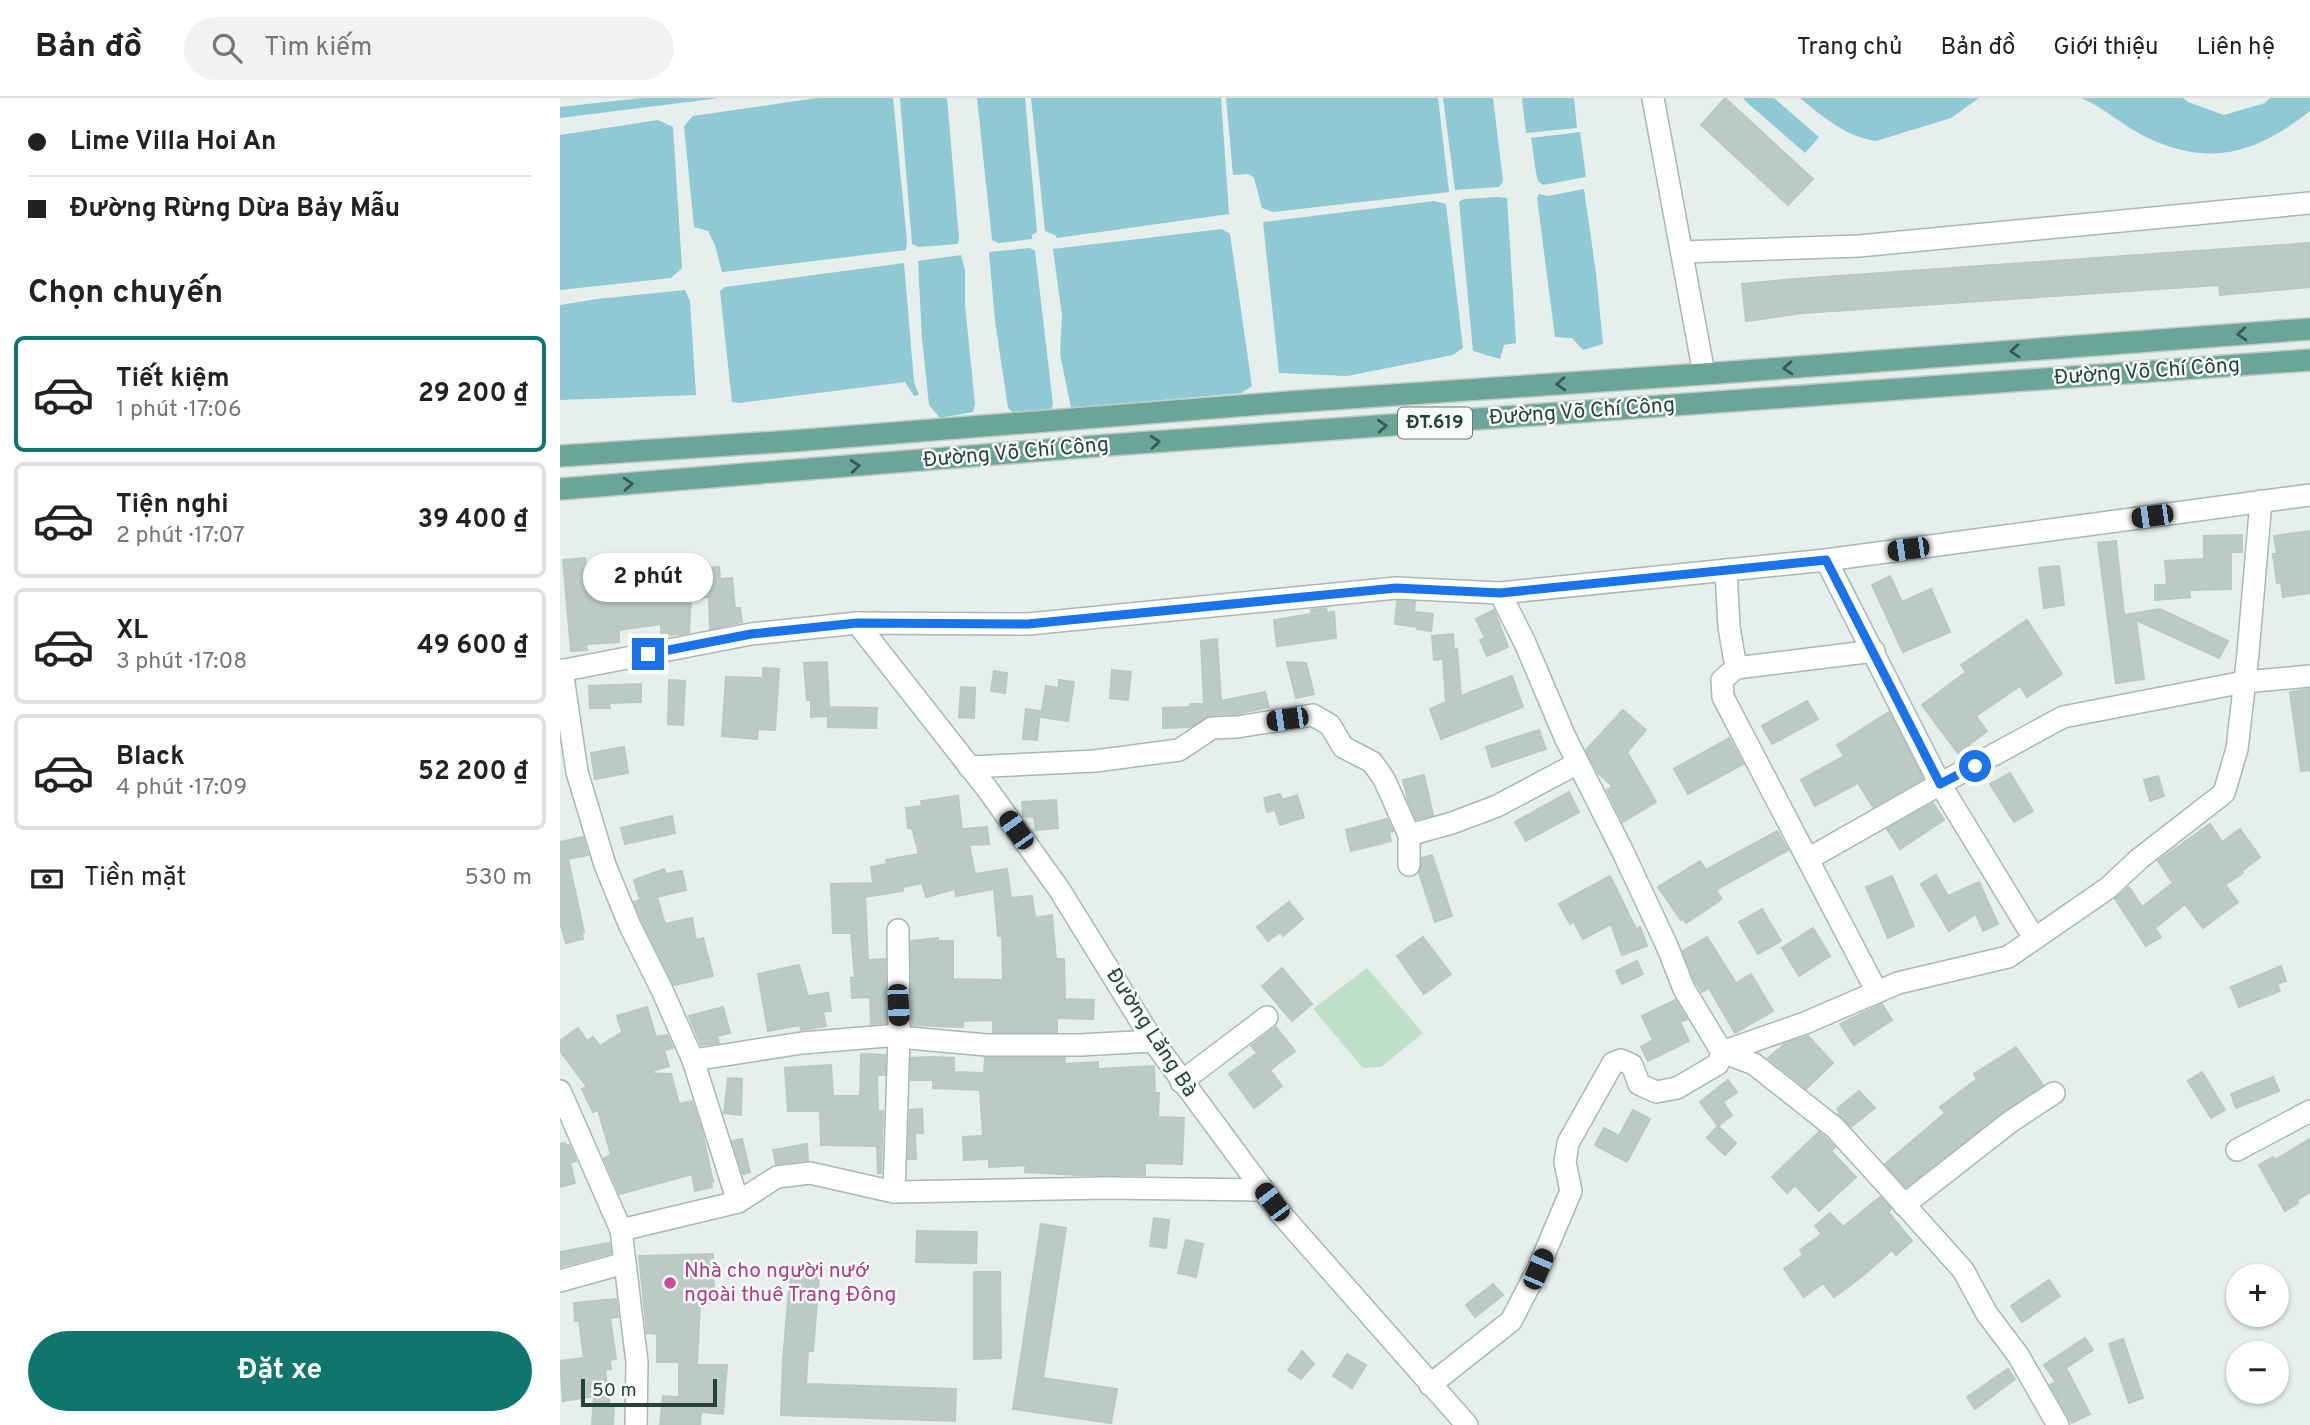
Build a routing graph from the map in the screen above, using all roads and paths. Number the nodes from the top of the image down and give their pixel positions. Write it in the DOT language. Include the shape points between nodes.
graph roads {
  1 [pos="1653,98"];
  2 [pos="2310,203"];
  3 [pos="1682,252"];
  4 [pos="2310,329"];
  5 [pos="2310,360"];
  6 [pos="1704,374"];
  7 [pos="1705,403"];
  8 [pos="560,456"];
  9 [pos="560,489"];
  10 [pos="2310,495"];
  11 [pos="2261,501"];
  12 [pos="1826,560"];
  13 [pos="1726,570"];
  14 [pos="1500,593"];
  15 [pos="857,623"];
  16 [pos="1874,651"];
  17 [pos="1736,668"];
  18 [pos="561,671"];
  19 [pos="2310,676"];
  20 [pos="2245,682"];
  21 [pos="1578,763"];
  22 [pos="969,767"];
  23 [pos="1940,784"];
  24 [pos="1409,835"];
  25 [pos="1808,859"];
  26 [pos="1409,865"];
  27 [pos="898,930"];
  28 [pos="2034,938"];
  29 [pos="1877,992"];
  30 [pos="1267,1017"];
  31 [pos="899,1037"];
  32 [pos="1153,1041"];
  33 [pos="1722,1052"];
  34 [pos="693,1060"];
  35 [pos="1181,1082"];
  36 [pos="560,1091"];
  37 [pos="2054,1093"];
  38 [pos="2310,1111"];
  39 [pos="2237,1150"];
  40 [pos="1262,1190"];
  41 [pos="894,1192"];
  42 [pos="738,1202"];
  43 [pos="1904,1205"];
  44 [pos="621,1230"];
  45 [pos="625,1263"];
  46 [pos="560,1280"];
  47 [pos="1430,1385"];
  48 [pos="636,1425"];
  49 [pos="1467,1425"];
  50 [pos="2058,1425"];
  1 -- 3 [label="street"];
  2 -- 3 [label="street" via="1859,246"];
  3 -- 6 [label="street"];
  4 -- 6 [label="main road, Đường Võ Chí Công / ĐT.619, one-way"];
  5 -- 7 [label="main road, Đường Võ Chí Công / ĐT.619"];
  6 -- 7 [label="main road"];
  6 -- 8 [label="main road, Đường Võ Chí Công / ĐT.619, one-way"];
  9 -- 7 [label="main road, Đường Võ Chí Công / ĐT.619, one-way"];
  10 -- 11 [label="street"];
  11 -- 12 [label="street"];
  11 -- 20 [label="street"];
  12 -- 13 [label="street"];
  12 -- 16 [label="street"];
  13 -- 14 [label="street"];
  13 -- 17 [label="street"];
  14 -- 15 [label="street" via="1396,588 1028,624"];
  14 -- 21 [label="street"];
  15 -- 18 [label="street" via="751,634"];
  15 -- 22 [label="street, Đường Lăng Bà"];
  16 -- 17 [label="street"];
  16 -- 23 [label="street"];
  17 -- 25 [label="street" via="1722,680 1723,697"];
  18 -- 34 [label="street" via="577,772 605,865"];
  19 -- 20 [label="street"];
  20 -- 23 [label="street" via="2063,717"];
  20 -- 28 [label="street" via="2237,750 2224,793 2108,888"];
  21 -- 24 [label="street" via="1497,806"];
  21 -- 33 [label="street" via="1684,989"];
  22 -- 24 [label="street" via="1095,761 1179,750 1212,728 1313,715 1330,725 1343,747 1372,762"];
  22 -- 32 [label="street, Đường Lăng Bà" via="1059,889"];
  23 -- 25 [label="street"];
  23 -- 28 [label="street"];
  24 -- 26 [label="street"];
  25 -- 29 [label="street"];
  27 -- 31 [label="street"];
  28 -- 29 [label="street" via="2008,957"];
  29 -- 33 [label="street"];
  30 -- 35 [label="street"];
  31 -- 32 [label="street" via="986,1045"];
  31 -- 34 [label="street" via="802,1043"];
  31 -- 41 [label="street"];
  32 -- 35 [label="street, Đường Lăng Bà"];
  33 -- 43 [label="street" via="1754,1065 1835,1128"];
  33 -- 47 [label="street" via="1718,1064 1677,1088 1656,1092 1639,1084 1632,1065 1621,1060 1613,1063 1568,1143 1565,1163 1571,1191 1511,1321"];
  34 -- 42 [label="street"];
  35 -- 40 [label="street, Đường Lăng Bà"];
  36 -- 44 [label="street"];
  37 -- 43 [label="street"];
  38 -- 39 [label="street"];
  40 -- 41 [label="street"];
  40 -- 47 [label="street, Đường Lăng Bà"];
  41 -- 42 [label="street" via="810,1173 777,1177"];
  42 -- 44 [label="street"];
  43 -- 50 [label="street" via="1963,1270"];
  44 -- 45 [label="street"];
  45 -- 46 [label="street"];
  45 -- 48 [label="street" via="637,1362"];
  47 -- 49 [label="street, Đường Lăng Bà"];
}
